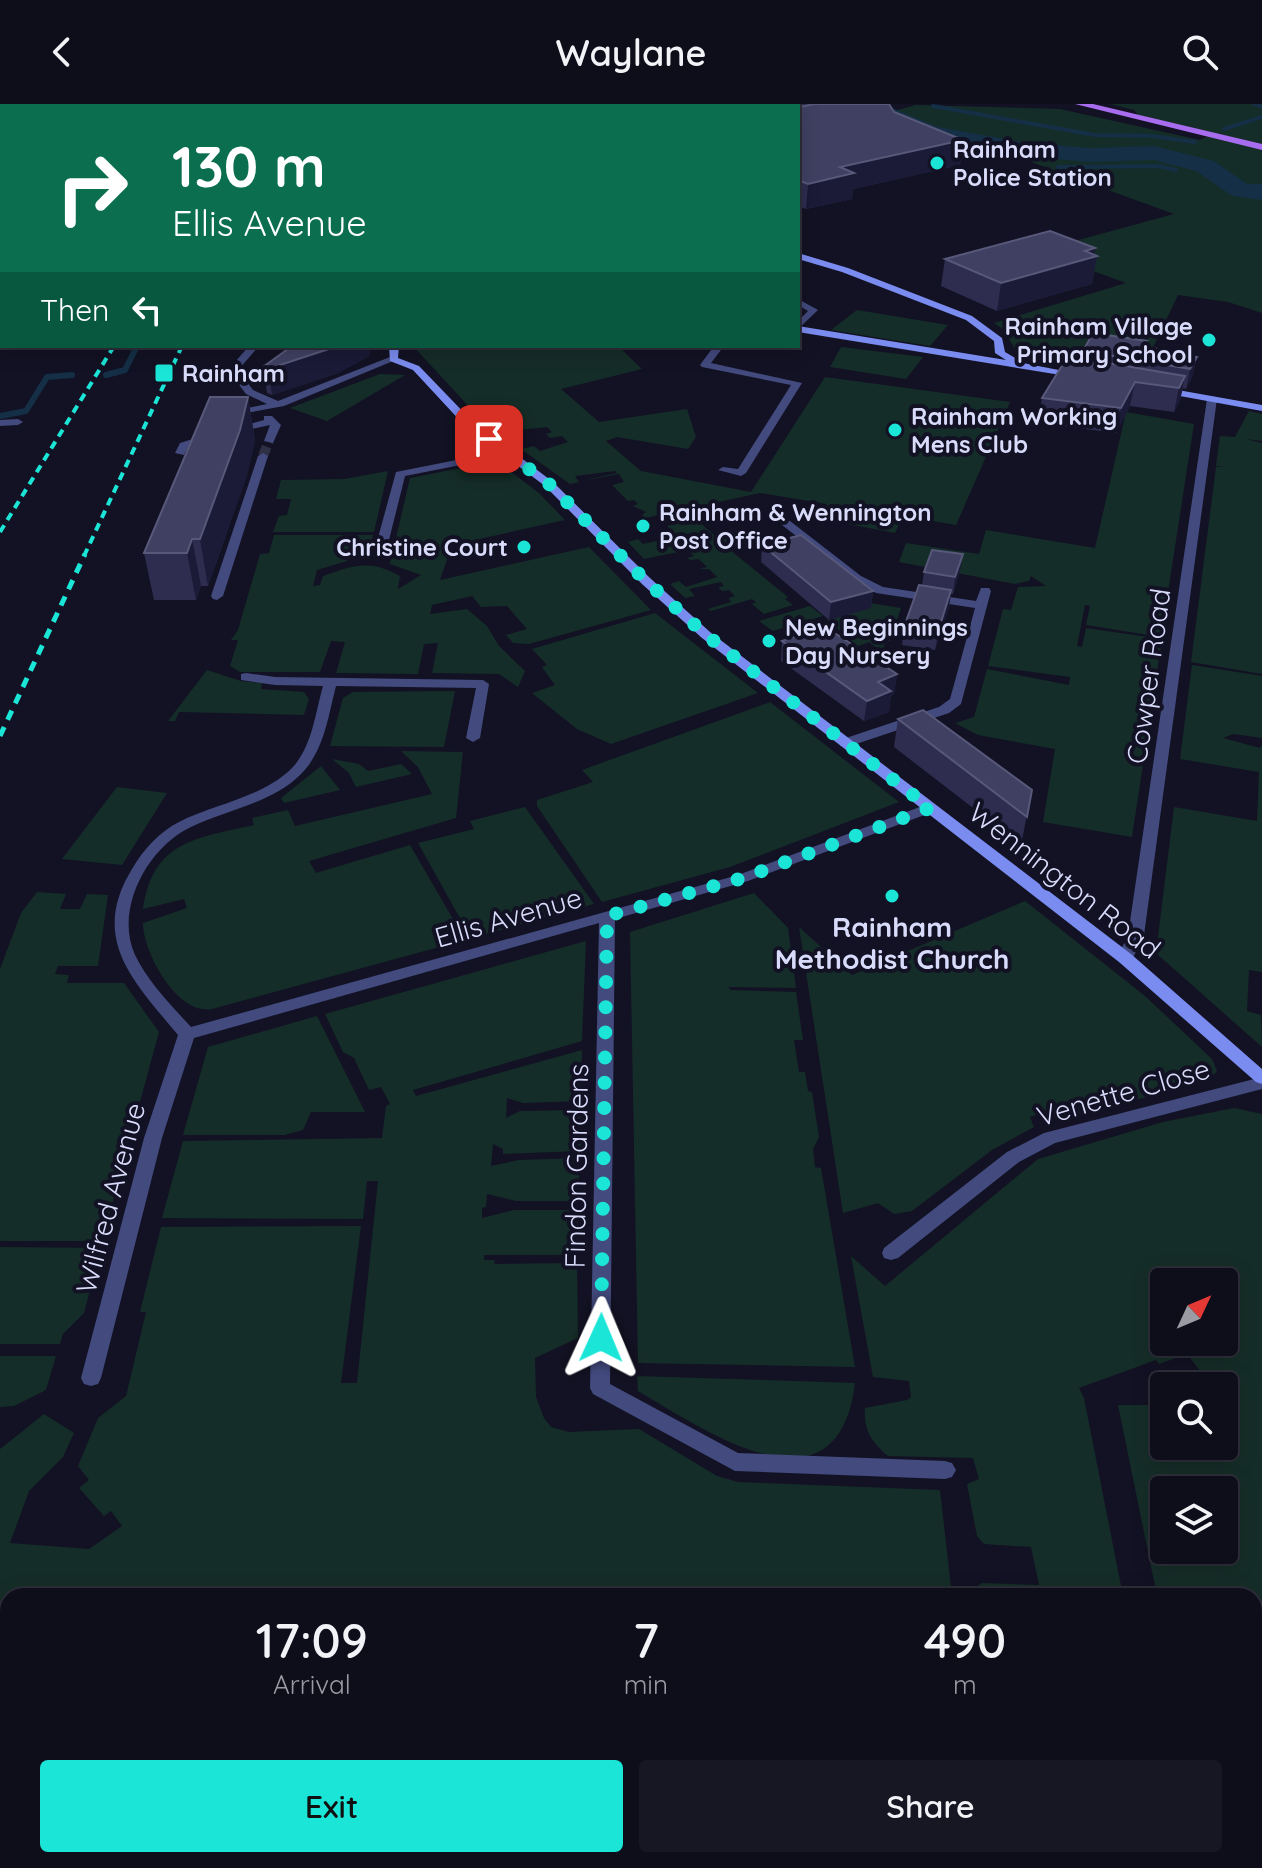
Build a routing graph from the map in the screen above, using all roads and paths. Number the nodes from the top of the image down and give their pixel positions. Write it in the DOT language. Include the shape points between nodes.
graph roads {
  1 [pos="1080,104"];
  2 [pos="1262,147"];
  3 [pos="800,257"];
  4 [pos="800,303"];
  5 [pos="800,326"];
  6 [pos="800,328"];
  7 [pos="252,348"];
  8 [pos="394,348"];
  9 [pos="718,348"];
  10 [pos="1000,353"];
  11 [pos="393,359"];
  12 [pos="980,359"];
  13 [pos="1023,365"];
  14 [pos="1095,378"];
  15 [pos="1154,389"];
  16 [pos="1212,399"];
  17 [pos="280,404"];
  18 [pos="1262,408"];
  19 [pos="258,409"];
  20 [pos="219,417"];
  21 [pos="272,421"];
  22 [pos="18,422"];
  23 [pos="0,423"];
  24 [pos="269,441"];
  25 [pos="180,453"];
  26 [pos="507,453"];
  27 [pos="263,456"];
  28 [pos="723,470"];
  29 [pos="786,523"];
  30 [pos="379,556"];
  31 [pos="985,591"];
  32 [pos="217,596"];
  33 [pos="981,605"];
  34 [pos="246,677"];
  35 [pos="330,682"];
  36 [pos="473,738"];
  37 [pos="845,743"];
  38 [pos="930,808"];
  39 [pos="607,916"];
  40 [pos="1125,958"];
  41 [pos="187,1034"];
  42 [pos="1262,1080"];
  43 [pos="891,1253"];
  44 [pos="91,1378"];
  45 [pos="945,1470"];
  1 -- 2 [label="main road"];
  3 -- 10 [label="main road" via="982,324 999,340"];
  4 -- 5 [label="street" via="814,310"];
  6 -- 12 [label="main road"];
  7 -- 17 [label="street" via="233,370 255,398"];
  8 -- 11 [label="main road"];
  9 -- 28 [label="street" via="705,365 797,383 741,473"];
  10 -- 12 [label="main road"];
  10 -- 13 [label="main road"];
  11 -- 17 [label="street"];
  11 -- 26 [label="main road, Wennington Road" via="416,368 468,423"];
  12 -- 13 [label="main road"];
  13 -- 14 [label="main road"];
  15 -- 16 [label="main road"];
  16 -- 18 [label="main road"];
  16 -- 40 [label="street, Cowper Road" via="1136,935"];
  17 -- 19 [label="street"];
  19 -- 20 [label="street"];
  19 -- 21 [label="street"];
  21 -- 24 [label="street" via="276,425"];
  21 -- 25 [label="street" via="195,440"];
  22 -- 23 [label="street"];
  26 -- 30 [label="street" via="400,474"];
  26 -- 37 [label="main road, Wennington Road" via="549,484 683,616"];
  27 -- 32 [label="street"];
  29 -- 33 [label="street" via="880,590"];
  31 -- 33 [label="street"];
  33 -- 37 [label="street" via="956,701 944,710"];
  34 -- 35 [label="street"];
  35 -- 36 [label="street" via="483,684"];
  35 -- 41 [label="street" via="303,765 279,785 178,828 152,849 135,873 124,905 123,944 146,984"];
  37 -- 38 [label="main road, Wennington Road"];
  38 -- 39 [label="street, Ellis Avenue" via="743,878"];
  38 -- 40 [label="main road, Wennington Road"];
  39 -- 41 [label="street, Ellis Avenue"];
  39 -- 45 [label="street, Findon Gardens" via="600,1388 735,1462"];
  40 -- 42 [label="main road, Wennington Road"];
  41 -- 44 [label="street, Wilfred Avenue" via="153,1138"];
  42 -- 43 [label="street, Venette Close" via="1050,1138 1013,1157"];
}
